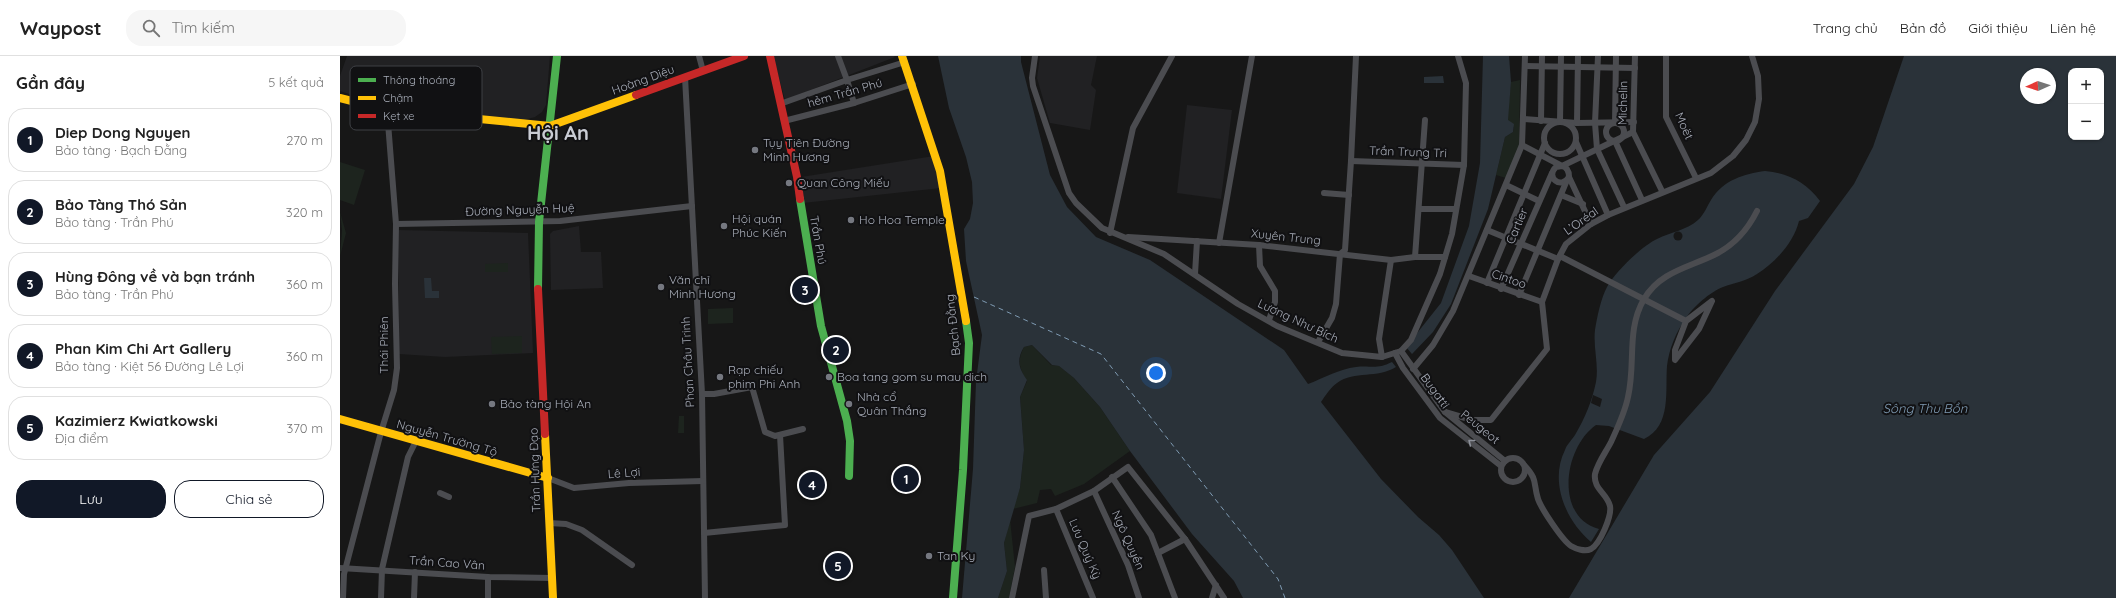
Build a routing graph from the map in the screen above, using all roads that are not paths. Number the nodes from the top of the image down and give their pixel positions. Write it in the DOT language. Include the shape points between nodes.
graph roads {
  1 [pos="557,56"];
  2 [pos="698,56"];
  3 [pos="744,56"];
  4 [pos="770,56"];
  5 [pos="838,56"];
  6 [pos="1035,56"];
  7 [pos="1172,56"];
  8 [pos="1252,56"];
  9 [pos="1355,56"];
  10 [pos="1458,56"];
  11 [pos="1525,56"];
  12 [pos="1542,56"];
  13 [pos="1561,56"];
  14 [pos="1578,56"];
  15 [pos="1598,56"];
  16 [pos="1616,56"];
  17 [pos="1635,56"];
  18 [pos="1666,56"];
  19 [pos="1752,56"];
  20 [pos="903,59"];
  21 [pos="1525,66"];
  22 [pos="1542,66"];
  23 [pos="1561,66"];
  24 [pos="1578,67"];
  25 [pos="1598,67"];
  26 [pos="1616,67"];
  27 [pos="1635,68"];
  28 [pos="703,70"];
  29 [pos="685,77"];
  30 [pos="847,80"];
  31 [pos="913,84"];
  32 [pos="340,98"];
  33 [pos="350,101"];
  34 [pos="854,103"];
  35 [pos="780,104"];
  36 [pos="482,119"];
  37 [pos="1523,119"];
  38 [pos="1425,120"];
  39 [pos="1541,121"];
  40 [pos="784,122"];
  41 [pos="1560,122"];
  42 [pos="1615,122"];
  43 [pos="1634,122"];
  44 [pos="1577,123"];
  45 [pos="1595,123"];
  46 [pos="550,126"];
  47 [pos="389,130"];
  48 [pos="1633,132"];
  49 [pos="1615,140"];
  50 [pos="1576,142"];
  51 [pos="1545,143"];
  52 [pos="1522,145"];
  53 [pos="1596,149"];
  54 [pos="1555,153"];
  55 [pos="1540,154"];
  56 [pos="1582,156"];
  57 [pos="1352,161"];
  58 [pos="1421,162"];
  59 [pos="1464,165"];
  60 [pos="1562,166"];
  61 [pos="1552,171"];
  62 [pos="1569,177"];
  63 [pos="1696,178"];
  64 [pos="1506,186"];
  65 [pos="1662,191"];
  66 [pos="1324,193"];
  67 [pos="1524,194"];
  68 [pos="1349,195"];
  69 [pos="1561,195"];
  70 [pos="1642,200"];
  71 [pos="1539,201"];
  72 [pos="1583,204"];
  73 [pos="692,206"];
  74 [pos="1624,207"];
  75 [pos="1419,209"];
  76 [pos="1456,209"];
  77 [pos="1757,210"];
  78 [pos="1608,215"];
  79 [pos="539,222"];
  80 [pos="396,224"];
  81 [pos="1591,224"];
  82 [pos="1487,230"];
  83 [pos="1110,233"];
  84 [pos="1125,237"];
  85 [pos="1506,237"];
  86 [pos="1197,241"];
  87 [pos="1219,243"];
  88 [pos="1521,243"];
  89 [pos="1259,245"];
  90 [pos="1538,250"];
  91 [pos="1340,254"];
  92 [pos="1415,257"];
  93 [pos="1445,257"];
  94 [pos="1559,258"];
  95 [pos="1391,260"];
  96 [pos="1195,274"];
  97 [pos="1469,276"];
  98 [pos="1487,283"];
  99 [pos="1501,289"];
  100 [pos="1519,295"];
  101 [pos="1644,299"];
  102 [pos="1542,302"];
  103 [pos="1269,320"];
  104 [pos="1686,321"];
  105 [pos="1318,342"];
  106 [pos="1398,352"];
  107 [pos="1382,357"];
  108 [pos="1413,369"];
  109 [pos="702,394"];
  110 [pos="1445,412"];
  111 [pos="340,419"];
  112 [pos="804,429"];
  113 [pos="381,432"];
  114 [pos="780,436"];
  115 [pos="416,441"];
  116 [pos="1503,463"];
  117 [pos="1525,466"];
  118 [pos="849,476"];
  119 [pos="1112,477"];
  120 [pos="548,478"];
  121 [pos="703,481"];
  122 [pos="1094,491"];
  123 [pos="440,493"];
  124 [pos="449,497"];
  125 [pos="1056,509"];
  126 [pos="549,523"];
  127 [pos="704,533"];
  128 [pos="1185,539"];
  129 [pos="1158,553"];
  130 [pos="632,565"];
  131 [pos="343,568"];
  132 [pos="382,569"];
  133 [pos="1044,570"];
  134 [pos="415,572"];
  135 [pos="488,577"];
  136 [pos="553,578"];
  137 [pos="1216,585"];
  138 [pos="343,598"];
  139 [pos="381,598"];
  140 [pos="414,598"];
  141 [pos="488,598"];
  142 [pos="553,598"];
  143 [pos="705,598"];
  144 [pos="953,598"];
  145 [pos="1012,598"];
  146 [pos="1046,598"];
  147 [pos="1093,598"];
  148 [pos="1139,598"];
  149 [pos="1175,598"];
  150 [pos="1212,598"];
  151 [pos="1224,598"];
  1 -- 46 [label="street, Trần Hưng Đạo"];
  2 -- 28 [label="street"];
  3 -- 28 [label="street, Hoàng Diệu"];
  4 -- 35 [label="street, Trần Phú"];
  5 -- 30 [label="street"];
  6 -- 83 [label="street" via="1033,86 1064,181 1076,203"];
  7 -- 83 [label="street" via="1133,128"];
  8 -- 87 [label="street"];
  9 -- 57 [label="street, Trần Trung Tri"];
  10 -- 59 [label="street" via="1466,84"];
  11 -- 21 [label="street"];
  12 -- 22 [label="street"];
  13 -- 23 [label="street"];
  14 -- 24 [label="street"];
  15 -- 25 [label="street"];
  16 -- 26 [label="street"];
  17 -- 27 [label="street, Michelin"];
  18 -- 63 [label="street, Moët" via="1666,117"];
  19 -- 63 [label="street, L’Oréal" via="1758,76 1759,99 1755,122 1746,140 1733,156 1711,173"];
  20 -- 30 [label="street"];
  20 -- 31 [label="street, Bạch Đằng"];
  21 -- 22 [label="street"];
  21 -- 37 [label="street"];
  22 -- 23 [label="street"];
  22 -- 39 [label="street"];
  23 -- 24 [label="street"];
  23 -- 41 [label="street"];
  24 -- 25 [label="street"];
  24 -- 44 [label="street"];
  25 -- 26 [label="street"];
  25 -- 45 [label="street"];
  26 -- 27 [label="street"];
  26 -- 42 [label="street"];
  27 -- 43 [label="street, Michelin"];
  28 -- 29 [label="street, Hoàng Diệu"];
  29 -- 46 [label="street, Hoàng Diệu"];
  29 -- 73 [label="street, Phan Châu Trinh"];
  30 -- 34 [label="street"];
  30 -- 35 [label="street"];
  31 -- 34 [label="street, hẻm Trần Phú"];
  31 -- 144 [label="street, Bạch Đằng" via="940,171 969,343"];
  32 -- 33 [label="street"];
  34 -- 40 [label="street, hẻm Trần Phú"];
  35 -- 40 [label="street, Trần Phú"];
  36 -- 46 [label="street"];
  37 -- 39 [label="street"];
  37 -- 52 [label="street"];
  38 -- 58 [label="street"];
  39 -- 41 [label="street"];
  40 -- 118 [label="street, Trần Phú" via="797,177 820,318 847,421 850,441"];
  41 -- 44 [label="street"];
  41 -- 50 [label="street" via="1565,122 1573,128 1576,132"];
  41 -- 51 [label="street" via="1547,128"];
  42 -- 49 [label="street" via="1624,130 1621,138"];
  42 -- 49 [label="street" via="1606,130 1608,138"];
  43 -- 45 [label="street"];
  43 -- 48 [label="street, Michelin"];
  44 -- 45 [label="street"];
  45 -- 53 [label="street"];
  46 -- 79 [label="street, Trần Hưng Đạo"];
  47 -- 80 [label="street, Thái Phiên"];
  48 -- 49 [label="street"];
  48 -- 65 [label="street, Michelin"];
  49 -- 53 [label="street"];
  49 -- 70 [label="street"];
  50 -- 54 [label="street" via="1567,153"];
  50 -- 56 [label="street"];
  51 -- 54 [label="street"];
  51 -- 55 [label="street"];
  52 -- 55 [label="street"];
  52 -- 64 [label="street"];
  53 -- 56 [label="street"];
  53 -- 74 [label="street"];
  54 -- 60 [label="street"];
  55 -- 60 [label="street"];
  55 -- 67 [label="street"];
  56 -- 60 [label="street"];
  56 -- 78 [label="street"];
  57 -- 58 [label="street, Trần Trung Tri"];
  57 -- 68 [label="street, Trần Trung Tri"];
  58 -- 59 [label="street, Trần Trung Tri"];
  58 -- 75 [label="street"];
  59 -- 76 [label="street"];
  60 -- 61 [label="street"];
  60 -- 62 [label="street" via="1568,171"];
  61 -- 62 [label="street" via="1552,177 1558,183"];
  61 -- 71 [label="street, Cartier"];
  62 -- 69 [label="street"];
  62 -- 72 [label="street"];
  63 -- 65 [label="street, L’Oréal"];
  64 -- 67 [label="street"];
  64 -- 82 [label="street"];
  65 -- 70 [label="street, L’Oréal"];
  66 -- 68 [label="street"];
  67 -- 71 [label="street"];
  67 -- 85 [label="street"];
  68 -- 91 [label="street, Trần Trung Tri" via="1344,250"];
  69 -- 72 [label="street"];
  69 -- 90 [label="street"];
  70 -- 74 [label="street, L’Oréal"];
  71 -- 88 [label="street, Cartier"];
  72 -- 81 [label="street"];
  73 -- 79 [label="street, Đường Nguyễn Huệ"];
  73 -- 109 [label="street, Phan Châu Trinh"];
  74 -- 78 [label="street, L’Oréal"];
  75 -- 76 [label="street"];
  75 -- 92 [label="street"];
  76 -- 93 [label="street"];
  77 -- 101 [label="street" via="1741,235 1727,248 1666,275 1653,286"];
  78 -- 81 [label="street, L’Oréal"];
  79 -- 80 [label="street, Đường Nguyễn Huệ"];
  79 -- 120 [label="street, Trần Hưng Đạo" via="537,268"];
  80 -- 113 [label="street, Thái Phiên" via="397,368 394,390"];
  81 -- 94 [label="street, L’Oréal" via="1566,244"];
  82 -- 85 [label="street"];
  82 -- 97 [label="street"];
  83 -- 84 [label="street, Lương Như Bích"];
  84 -- 86 [label="street, Xuyên Trung"];
  84 -- 96 [label="street, Lương Như Bích" via="1164,254"];
  85 -- 88 [label="street"];
  85 -- 98 [label="street"];
  86 -- 87 [label="street, Xuyên Trung"];
  86 -- 96 [label="street"];
  87 -- 89 [label="street, Xuyên Trung"];
  88 -- 90 [label="street"];
  88 -- 99 [label="street, Cartier"];
  89 -- 91 [label="street, Xuyên Trung"];
  89 -- 103 [label="street" via="1260,266 1275,291 1275,302"];
  90 -- 94 [label="street"];
  90 -- 100 [label="street"];
  91 -- 95 [label="street, Xuyên Trung"];
  91 -- 105 [label="street, Trần Trung Tri" via="1336,304 1332,318"];
  92 -- 93 [label="street, Xuyên Trung"];
  92 -- 95 [label="street, Xuyên Trung"];
  93 -- 106 [label="street" via="1411,340"];
  94 -- 101 [label="street"];
  94 -- 102 [label="street, L’Oréal"];
  95 -- 107 [label="street" via="1379,339"];
  96 -- 103 [label="street, Lương Như Bích" via="1238,304"];
  97 -- 98 [label="street, Cintoo"];
  97 -- 108 [label="street" via="1453,312 1433,345"];
  98 -- 99 [label="street, Cintoo"];
  99 -- 100 [label="street, Cintoo"];
  100 -- 102 [label="street, Cintoo"];
  101 -- 104 [label="street"];
  101 -- 117 [label="street" via="1635,318 1632,336 1632,374 1624,414 1595,475 1596,486 1607,499 1610,508 1606,525 1592,548 1577,549 1566,541 1538,499 1534,477"];
  102 -- 110 [label="street, L’Oréal" via="1547,349 1491,420 1472,420"];
  103 -- 105 [label="street, Lương Như Bích" via="1277,326"];
  104 -- 104 [label="street" via="1712,301 1699,329 1675,360 1675,350"];
  105 -- 107 [label="street, Lương Như Bích" via="1342,354"];
  106 -- 107 [label="street, Lương Như Bích"];
  106 -- 108 [label="street, Peugeot"];
  116 -- 106 [label="street, Bugatti, one-way" via="1440,418 1404,368"];
  108 -- 110 [label="street, Peugeot"];
  109 -- 114 [label="street" via="752,387 765,432 772,436"];
  109 -- 121 [label="street, Phan Châu Trinh"];
  110 -- 116 [label="street, Peugeot"];
  111 -- 113 [label="street, Nguyễn Trường Tộ"];
  112 -- 114 [label="street"];
  113 -- 115 [label="street, Nguyễn Trường Tộ"];
  113 -- 131 [label="street, Thái Phiên"];
  114 -- 127 [label="street" via="785,524"];
  115 -- 120 [label="street, Nguyễn Trường Tộ"];
  115 -- 132 [label="street" via="408,457"];
  116 -- 117 [label="street" via="1516,458"];
  116 -- 117 [label="street" via="1504,478 1515,482 1522,478"];
  119 -- 122 [label="street"];
  119 -- 128 [label="street" via="1128,467"];
  119 -- 129 [label="street" via="1151,535"];
  120 -- 121 [label="street, Lê Lợi" via="574,488 629,483"];
  120 -- 126 [label="street, Trần Hưng Đạo"];
  121 -- 127 [label="street, Phan Châu Trinh"];
  122 -- 125 [label="street"];
  122 -- 148 [label="street, Ngô Quyền" via="1128,564"];
  123 -- 124 [label="street"];
  125 -- 145 [label="street" via="1030,516"];
  125 -- 147 [label="street, Lưu Quý Kỳ"];
  126 -- 130 [label="street" via="566,524 582,530"];
  126 -- 136 [label="street, Trần Hưng Đạo"];
  127 -- 143 [label="street, Phan Châu Trinh"];
  128 -- 129 [label="street"];
  128 -- 137 [label="street"];
  129 -- 149 [label="street"];
  131 -- 132 [label="street, Trần Cao Vân"];
  131 -- 138 [label="street, Thái Phiên"];
  132 -- 134 [label="street, Trần Cao Vân"];
  132 -- 139 [label="street"];
  133 -- 146 [label="street"];
  134 -- 135 [label="street, Trần Cao Vân"];
  134 -- 140 [label="street"];
  135 -- 136 [label="street, Trần Cao Vân"];
  135 -- 141 [label="street"];
  136 -- 142 [label="street, Trần Hưng Đạo"];
  137 -- 150 [label="street"];
  137 -- 151 [label="street"];
}
